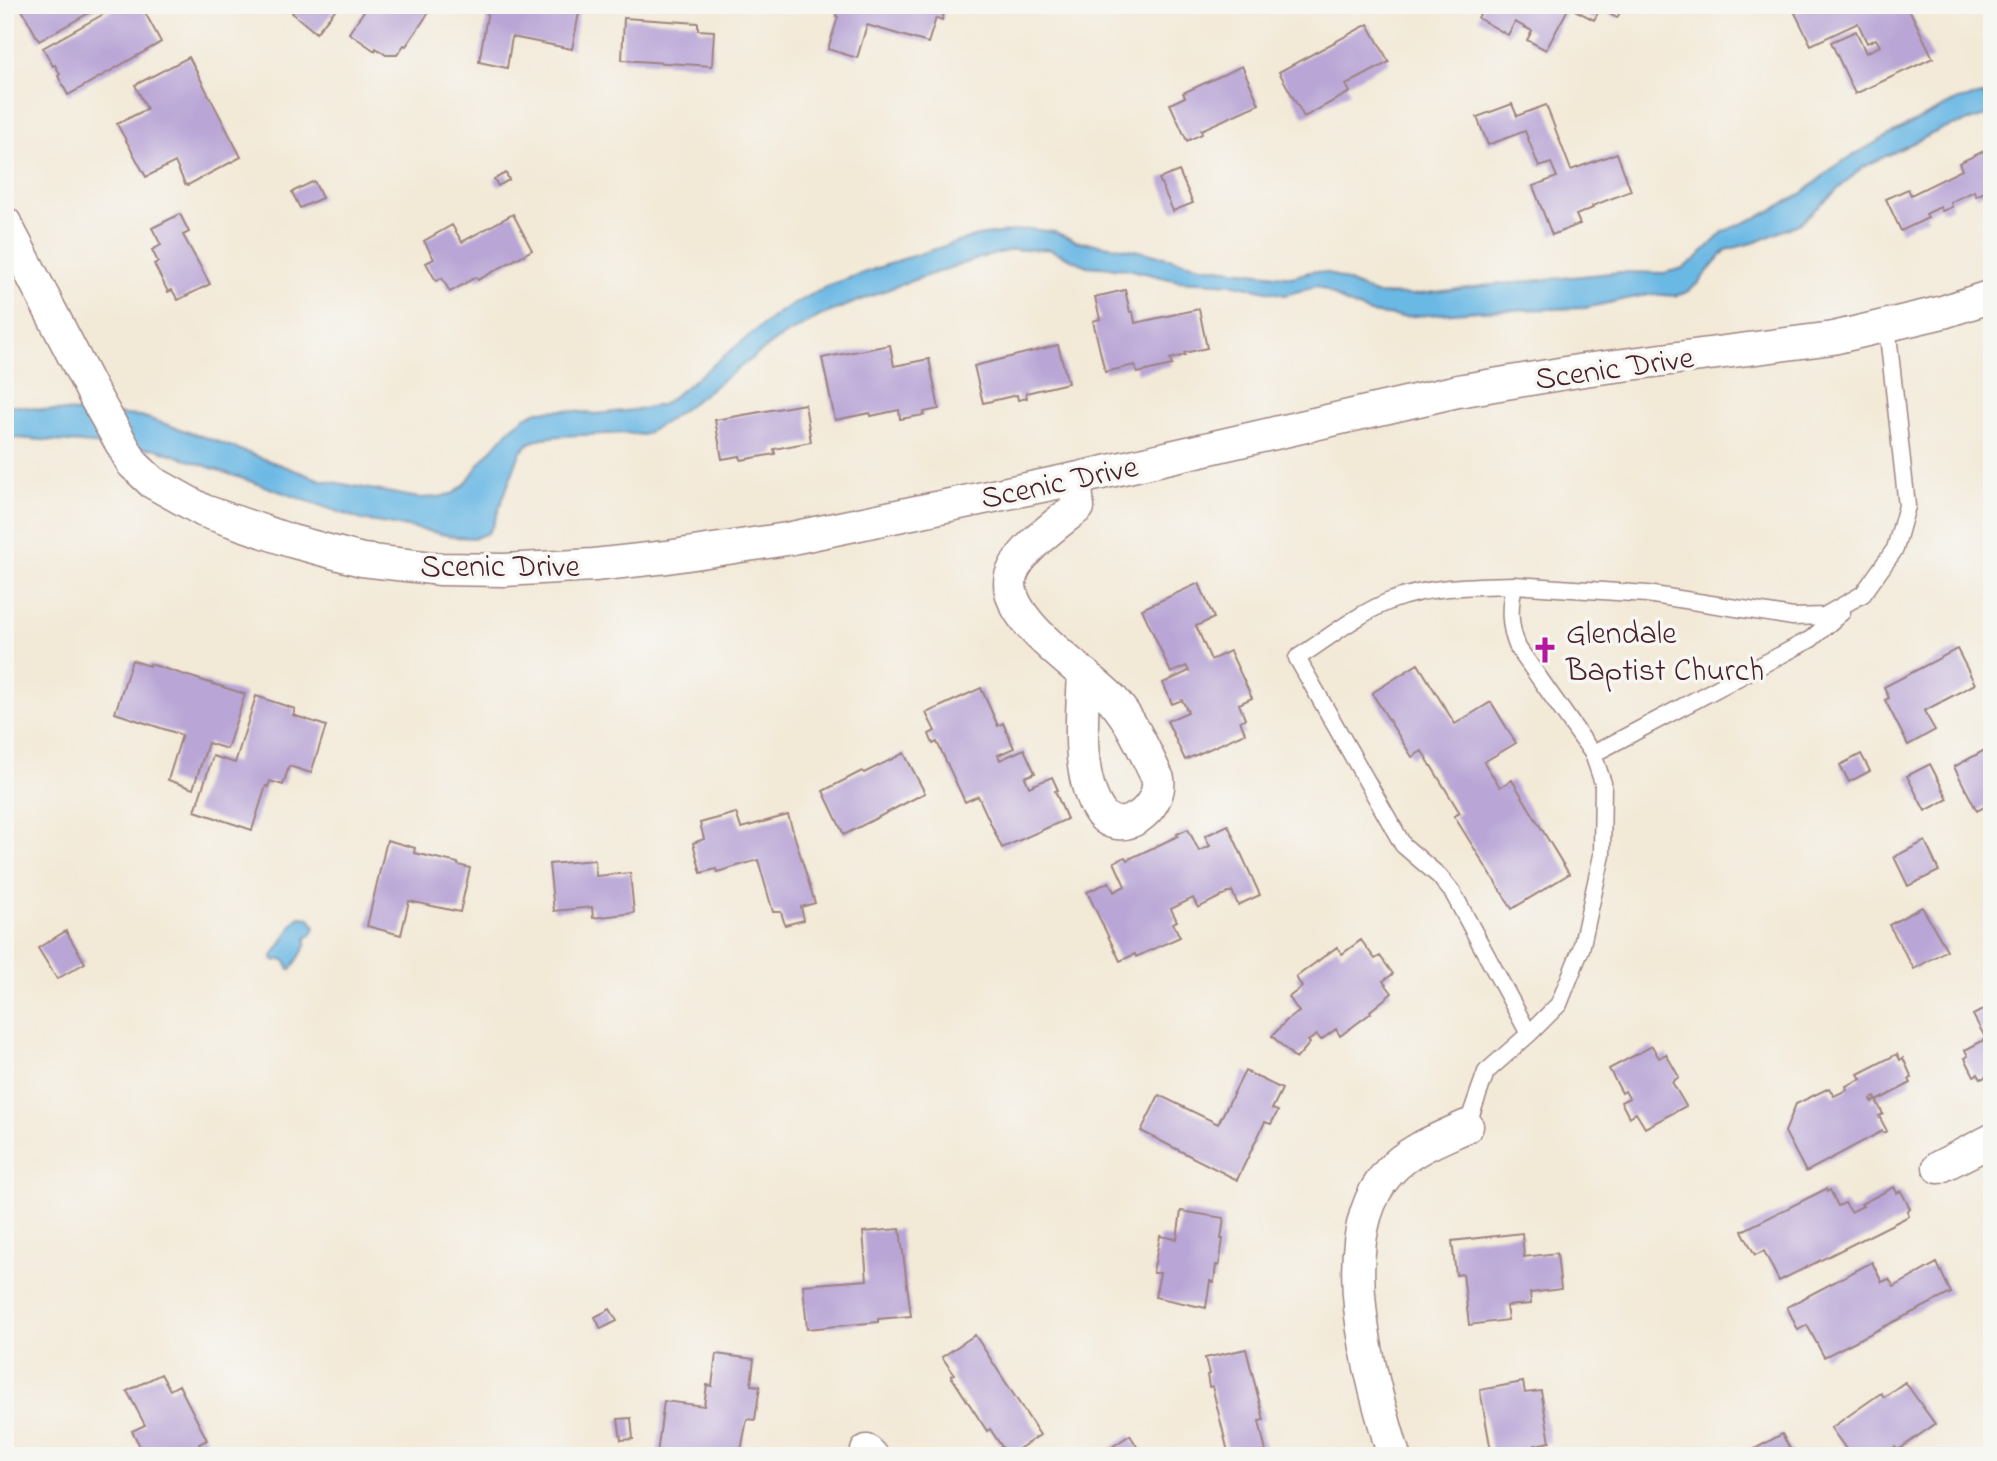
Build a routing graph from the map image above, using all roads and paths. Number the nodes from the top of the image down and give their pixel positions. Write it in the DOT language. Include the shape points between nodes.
graph roads {
  1 [pos="5,223"];
  2 [pos="1992,296"];
  3 [pos="1887,326"];
  4 [pos="1075,479"];
  5 [pos="1514,585"];
  6 [pos="1863,594"];
  7 [pos="1084,674"];
  8 [pos="1593,754"];
  9 [pos="1529,1034"];
  10 [pos="1467,1126"];
  11 [pos="1992,1140"];
  12 [pos="1939,1167"];
  13 [pos="1394,1456"];
  1 -- 4 [label="street, Scenic Drive" via="94,397 131,460 152,482 204,511 362,560 504,570 634,561 787,539"];
  2 -- 3 [label="street, Scenic Drive"];
  3 -- 4 [label="street, Scenic Drive" via="1814,341 1488,386"];
  3 -- 6 [label="lane" via="1907,506 1895,548"];
  4 -- 7 [label="street" via="1078,508 1025,553 1012,574 1010,588 1032,629"];
  5 -- 6 [label="lane" via="1647,594 1793,617 1824,616"];
  5 -- 8 [label="lane" via="1510,622 1518,648"];
  5 -- 9 [label="lane" via="1470,586 1390,601 1297,658 1403,845 1453,892"];
  6 -- 8 [label="lane" via="1811,639"];
  8 -- 9 [label="lane" via="1603,783 1602,855 1581,949 1559,1003"];
  9 -- 10 [label="lane" via="1486,1072"];
  10 -- 13 [label="street" via="1432,1142 1391,1170 1372,1196 1361,1239 1357,1269 1360,1310"];
  11 -- 12 [label="street"];
}
